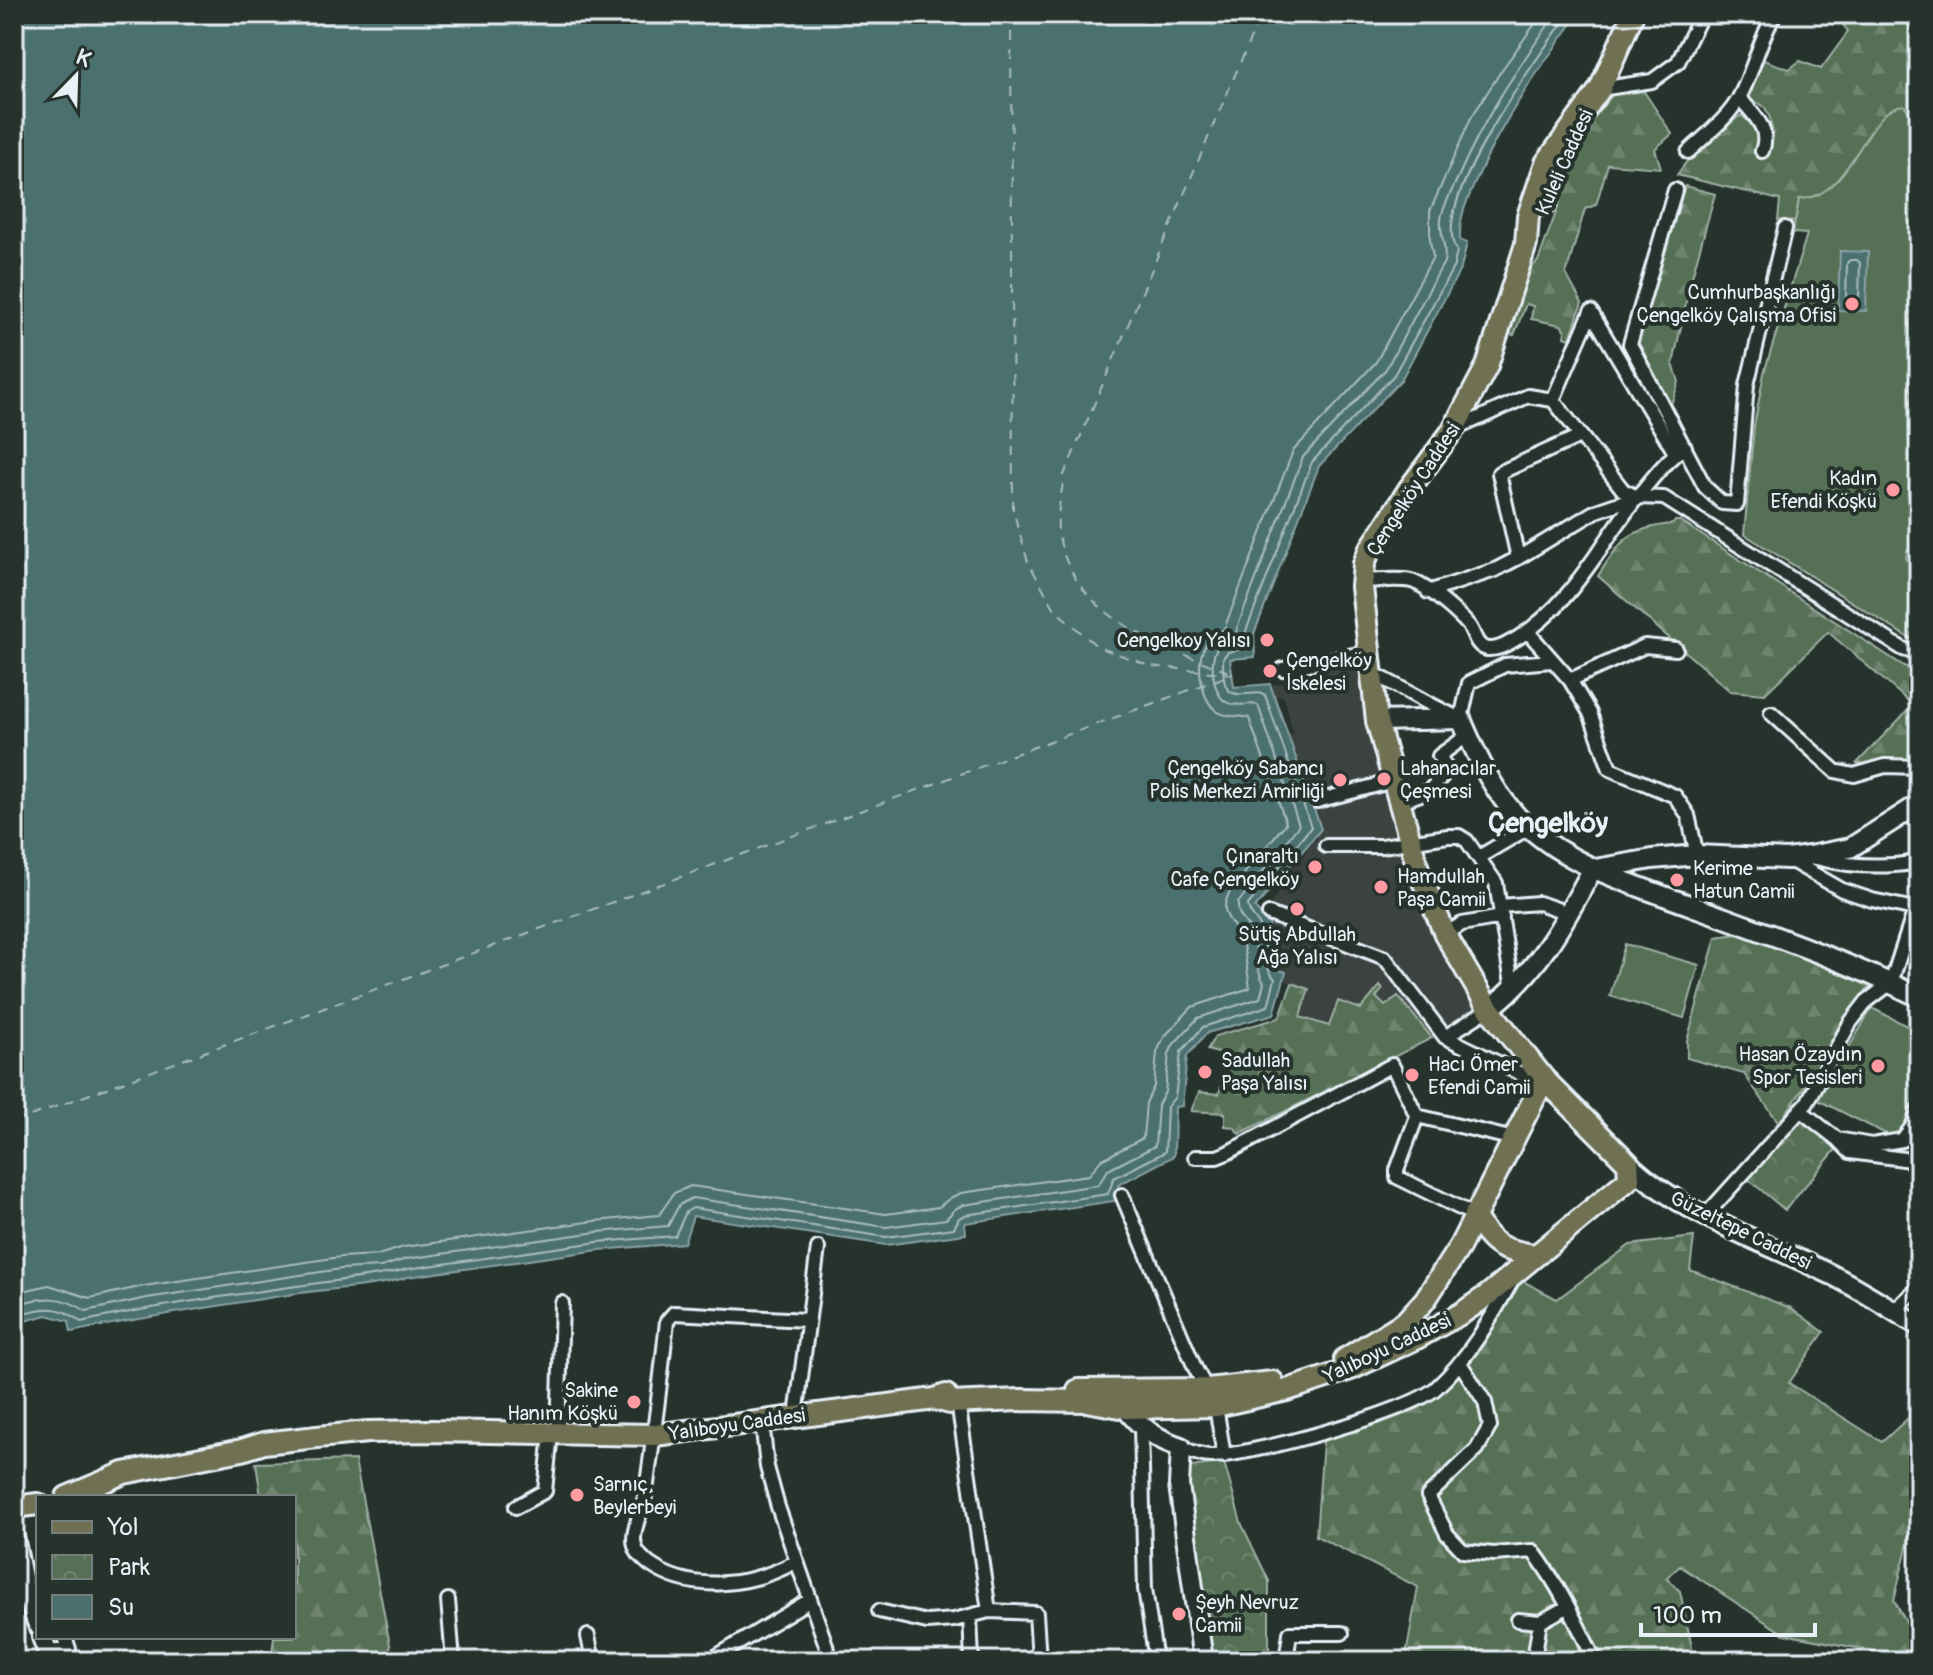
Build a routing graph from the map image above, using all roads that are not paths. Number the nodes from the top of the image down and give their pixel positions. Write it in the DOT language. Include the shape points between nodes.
graph roads {
  1 [pos="1633,14"];
  2 [pos="1702,14"];
  3 [pos="1775,14"];
  4 [pos="1596,93"];
  5 [pos="1740,98"];
  6 [pos="1762,151"];
  7 [pos="1688,152"];
  8 [pos="1675,190"];
  9 [pos="1785,228"];
  10 [pos="1522,257"];
  11 [pos="1553,400"];
  12 [pos="1453,430"];
  13 [pos="1580,436"];
  14 [pos="1680,450"];
  15 [pos="1637,497"];
  16 [pos="1518,558"];
  17 [pos="1362,581"];
  18 [pos="1428,592"];
  19 [pos="1528,632"];
  20 [pos="1676,649"];
  21 [pos="1919,654"];
  22 [pos="1551,661"];
  23 [pos="1369,662"];
  24 [pos="1283,669"];
  25 [pos="1570,680"];
  26 [pos="1771,713"];
  27 [pos="1377,721"];
  28 [pos="1465,727"];
  29 [pos="1919,767"];
  30 [pos="1393,781"];
  31 [pos="1317,801"];
  32 [pos="1398,802"];
  33 [pos="1919,804"];
  34 [pos="1528,828"];
  35 [pos="1410,842"];
  36 [pos="1326,846"];
  37 [pos="1697,855"];
  38 [pos="1809,856"];
  39 [pos="1479,857"];
  40 [pos="1788,859"];
  41 [pos="1919,862"];
  42 [pos="1592,870"];
  43 [pos="1501,912"];
  44 [pos="1568,913"];
  45 [pos="1269,914"];
  46 [pos="1445,934"];
  47 [pos="1891,983"];
  48 [pos="1513,990"];
  49 [pos="1919,997"];
  50 [pos="1489,1009"];
  51 [pos="1445,1037"];
  52 [pos="1544,1079"];
  53 [pos="1919,1109"];
  54 [pos="1800,1110"];
  55 [pos="1417,1116"];
  56 [pos="1514,1139"];
  57 [pos="1837,1139"];
  58 [pos="1195,1157"];
  59 [pos="1919,1161"];
  60 [pos="1634,1174"];
  61 [pos="1122,1195"];
  62 [pos="1474,1215"];
  63 [pos="1705,1216"];
  64 [pos="1460,1246"];
  65 [pos="818,1248"];
  66 [pos="1536,1255"];
  67 [pos="1519,1270"];
  68 [pos="1500,1285"];
  69 [pos="1919,1287"];
  70 [pos="562,1303"];
  71 [pos="1894,1311"];
  72 [pos="807,1320"];
  73 [pos="1919,1326"];
  74 [pos="1460,1363"];
  75 [pos="1212,1398"];
  76 [pos="935,1399"];
  77 [pos="958,1402"];
  78 [pos="1126,1408"];
  79 [pos="796,1416"];
  80 [pos="762,1421"];
  81 [pos="1141,1427"];
  82 [pos="655,1435"];
  83 [pos="554,1439"];
  84 [pos="1181,1447"];
  85 [pos="1224,1456"];
  86 [pos="72,1495"];
  87 [pos="36,1504"];
  88 [pos="14,1507"];
  89 [pos="516,1507"];
  90 [pos="14,1537"];
  91 [pos="795,1562"];
  92 [pos="19,1588"];
  93 [pos="448,1600"];
  94 [pos="810,1600"];
  95 [pos="1567,1607"];
  96 [pos="879,1611"];
  97 [pos="989,1611"];
  98 [pos="970,1616"];
  99 [pos="1518,1620"];
  100 [pos="36,1621"];
  101 [pos="1540,1622"];
  102 [pos="1342,1633"];
  103 [pos="588,1636"];
  104 [pos="66,1639"];
  105 [pos="47,1650"];
  106 [pos="1205,1659"];
  107 [pos="1534,1659"];
  108 [pos="453,1661"];
  109 [pos="593,1661"];
  110 [pos="709,1661"];
  111 [pos="829,1661"];
  112 [pos="972,1661"];
  113 [pos="1039,1661"];
  114 [pos="1156,1661"];
  115 [pos="1286,1661"];
  116 [pos="1595,1661"];
  1 -- 4 [label="main road, Kuleli Caddesi"];
  2 -- 4 [label="street" via="1678,62 1652,81"];
  3 -- 5 [label="street"];
  4 -- 10 [label="main road, Kuleli Caddesi"];
  5 -- 6 [label="street" via="1765,129"];
  5 -- 7 [label="street"];
  8 -- 14 [label="street" via="1630,344"];
  9 -- 14 [label="street" via="1747,385 1737,504 1722,503 1705,487"];
  10 -- 12 [label="main road, Çengelköy Caddesi" via="1487,366"];
  11 -- 12 [label="street" via="1528,396"];
  11 -- 13 [label="street"];
  11 -- 14 [label="street" via="1591,312"];
  12 -- 17 [label="main road, Çengelköy Caddesi" via="1369,551"];
  13 -- 15 [label="street" via="1623,490"];
  13 -- 16 [label="street" via="1499,473"];
  14 -- 15 [label="street"];
  15 -- 16 [label="street" via="1596,511"];
  15 -- 19 [label="street" via="1567,595"];
  15 -- 21 [label="street" via="1664,498 1903,649"];
  16 -- 18 [label="street"];
  17 -- 18 [label="street" via="1414,581"];
  17 -- 23 [label="main road, Çengelköy Caddesi"];
  18 -- 19 [label="street" via="1456,613 1480,646 1504,646"];
  19 -- 22 [label="street"];
  20 -- 25 [label="street" via="1645,646"];
  22 -- 25 [label="street"];
  22 -- 28 [label="street" via="1505,665 1469,683"];
  23 -- 24 [label="street"];
  23 -- 27 [label="main road, Çengelköy Caddesi"];
  23 -- 28 [label="street"];
  25 -- 37 [label="street" via="1590,713 1610,769 1675,796 1688,815"];
  26 -- 29 [label="street" via="1835,771 1854,775 1885,766"];
  27 -- 28 [label="street"];
  27 -- 30 [label="main road, Çengelköy Caddesi"];
  28 -- 32 [label="street" via="1439,756 1448,770 1429,791"];
  28 -- 34 [label="street" via="1506,805"];
  30 -- 31 [label="street"];
  30 -- 32 [label="main road, Çengelköy Caddesi"];
  32 -- 35 [label="main road, Çengelköy Caddesi"];
  33 -- 38 [label="street" via="1850,848"];
  34 -- 39 [label="street"];
  34 -- 42 [label="street"];
  35 -- 36 [label="street"];
  35 -- 39 [label="street" via="1459,836"];
  35 -- 46 [label="main road, Çengelköy Caddesi"];
  37 -- 40 [label="street"];
  37 -- 42 [label="street"];
  38 -- 40 [label="street"];
  38 -- 41 [label="street" via="1848,866"];
  39 -- 43 [label="street" via="1496,883"];
  40 -- 47 [label="street" via="1842,890 1915,909"];
  42 -- 44 [label="street"];
  42 -- 47 [label="street"];
  43 -- 44 [label="street" via="1539,903"];
  43 -- 46 [label="street"];
  43 -- 48 [label="street"];
  44 -- 48 [label="street"];
  45 -- 51 [label="street" via="1385,958"];
  46 -- 50 [label="main road, Çengelköy Caddesi"];
  47 -- 49 [label="street"];
  47 -- 54 [label="street" via="1850,1023"];
  48 -- 50 [label="street"];
  50 -- 51 [label="street"];
  50 -- 52 [label="main road, Çengelköy Caddesi"];
  51 -- 52 [label="street" via="1527,1077"];
  52 -- 56 [label="main road"];
  52 -- 60 [label="main road, Güzeltepe Caddesi"];
  53 -- 57 [label="street" via="1902,1140 1872,1145"];
  54 -- 57 [label="street"];
  54 -- 63 [label="street"];
  55 -- 56 [label="street"];
  55 -- 58 [label="street" via="1392,1065 1227,1153"];
  55 -- 62 [label="street" via="1397,1177"];
  56 -- 62 [label="main road"];
  57 -- 59 [label="street" via="1850,1152"];
  60 -- 63 [label="street, Güzeltepe Caddesi"];
  60 -- 66 [label="main road, Yalıboyu Caddesi"];
  61 -- 75 [label="street"];
  62 -- 64 [label="main road"];
  62 -- 66 [label="main road" via="1491,1242 1509,1252"];
  63 -- 71 [label="street, Güzeltepe Caddesi" via="1832,1275"];
  64 -- 68 [label="main road" via="1478,1244 1494,1256"];
  64 -- 75 [label="main road, Yalıboyu Caddesi" via="1406,1321 1341,1361 1314,1373"];
  65 -- 72 [label="street"];
  66 -- 67 [label="main road, Yalıboyu Caddesi"];
  67 -- 68 [label="main road, Yalıboyu Caddesi"];
  67 -- 74 [label="street"];
  68 -- 75 [label="main road, Yalıboyu Caddesi" via="1462,1313 1351,1369 1287,1390"];
  69 -- 71 [label="street"];
  70 -- 83 [label="street"];
  71 -- 73 [label="street, Güzeltepe Caddesi"];
  72 -- 79 [label="street"];
  72 -- 82 [label="street" via="674,1313 667,1321"];
  74 -- 85 [label="street" via="1434,1391 1395,1409"];
  74 -- 95 [label="street" via="1485,1402 1490,1426 1477,1449 1428,1496 1447,1534 1463,1551 1533,1551"];
  75 -- 76 [label="main road, Yalıboyu Caddesi" via="951,1393"];
  75 -- 78 [label="main road, Yalıboyu Caddesi"];
  75 -- 85 [label="street"];
  76 -- 77 [label="main road, Yalıboyu Caddesi"];
  76 -- 79 [label="main road, Yalıboyu Caddesi"];
  77 -- 78 [label="main road, Yalıboyu Caddesi" via="1086,1401"];
  77 -- 97 [label="street"];
  78 -- 81 [label="street"];
  79 -- 80 [label="main road, Yalıboyu Caddesi"];
  80 -- 82 [label="main road, Yalıboyu Caddesi"];
  80 -- 91 [label="street" via="767,1467"];
  81 -- 84 [label="street"];
  81 -- 114 [label="street" via="1145,1589"];
  82 -- 83 [label="main road, Yalıboyu Caddesi"];
  82 -- 91 [label="street" via="634,1540 638,1555 662,1573 691,1582 726,1583"];
  83 -- 86 [label="main road, Yalıboyu Caddesi" via="242,1450 124,1473"];
  83 -- 89 [label="street" via="545,1491"];
  84 -- 85 [label="street"];
  84 -- 106 [label="street" via="1179,1485"];
  87 -- 88 [label="main road"];
  90 -- 92 [label="street"];
  91 -- 94 [label="street"];
  92 -- 100 [label="street"];
  93 -- 108 [label="street"];
  94 -- 110 [label="street"];
  94 -- 111 [label="street"];
  95 -- 101 [label="street"];
  95 -- 116 [label="street"];
  96 -- 98 [label="street" via="927,1622"];
  97 -- 98 [label="street"];
  97 -- 113 [label="street" via="1036,1613"];
  98 -- 112 [label="street"];
  99 -- 101 [label="street"];
  101 -- 107 [label="street"];
  102 -- 115 [label="street" via="1290,1633"];
  103 -- 109 [label="street"];
  104 -- 105 [label="street" via="69,1649"];
}
